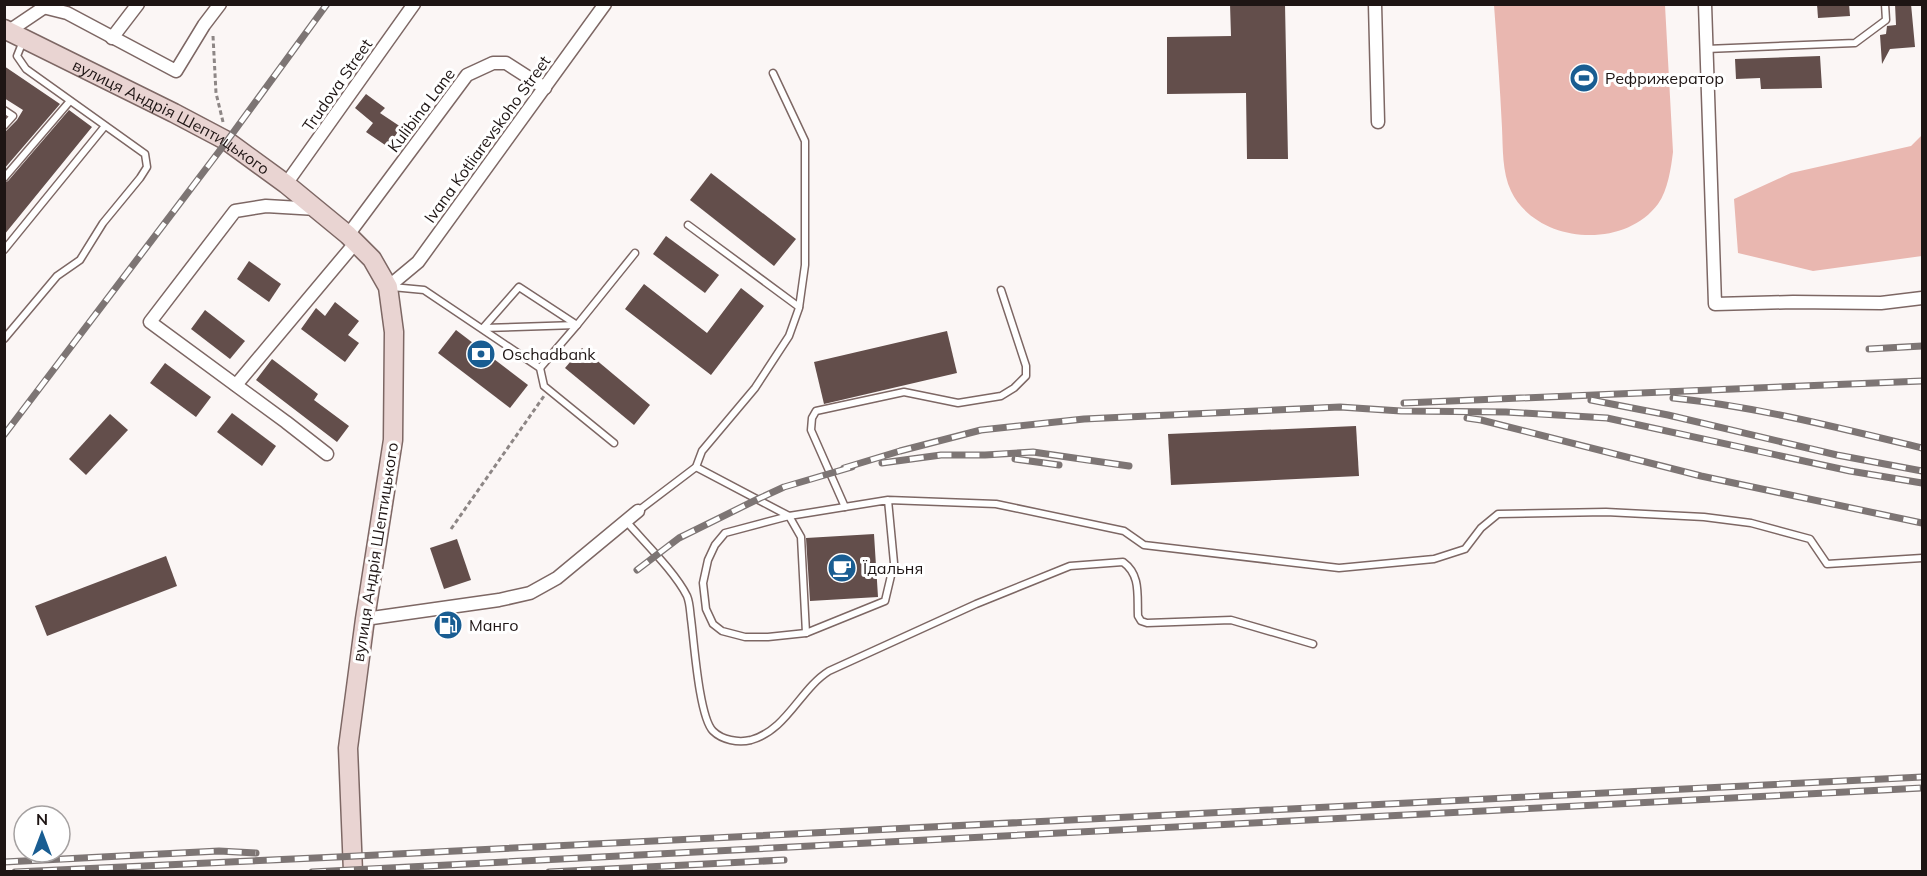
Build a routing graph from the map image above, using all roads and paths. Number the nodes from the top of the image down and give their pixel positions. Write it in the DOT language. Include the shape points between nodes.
graph roads {
  1 [pos="138,4"];
  2 [pos="220,4"];
  3 [pos="414,4"];
  4 [pos="605,4"];
  5 [pos="1375,4"];
  6 [pos="1705,4"];
  7 [pos="1885,4"];
  8 [pos="48,6"];
  9 [pos="204,25"];
  10 [pos="13,33"];
  11 [pos="112,38"];
  12 [pos="1706,49"];
  13 [pos="773,73"];
  14 [pos="545,88"];
  15 [pos="70,101"];
  16 [pos="4,110"];
  17 [pos="1378,122"];
  18 [pos="4,126"];
  19 [pos="105,126"];
  20 [pos="227,141"];
  21 [pos="4,178"];
  22 [pos="286,184"];
  23 [pos="317,209"];
  24 [pos="688,225"];
  25 [pos="352,238"];
  26 [pos="4,250"];
  27 [pos="635,253"];
  28 [pos="388,287"];
  29 [pos="1001,290"];
  30 [pos="1921,300"];
  31 [pos="799,307"];
  32 [pos="577,325"];
  33 [pos="483,328"];
  34 [pos="4,339"];
  35 [pos="540,368"];
  36 [pos="236,385"];
  37 [pos="548,390"];
  38 [pos="614,443"];
  39 [pos="327,454"];
  40 [pos="696,467"];
  41 [pos="888,500"];
  42 [pos="845,507"];
  43 [pos="638,510"];
  44 [pos="789,516"];
  45 [pos="626,521"];
  46 [pos="452,529"];
  47 [pos="1923,558"];
  48 [pos="365,619"];
  49 [pos="806,633"];
  50 [pos="1313,644"];
  51 [pos="353,872"];
  1 -- 11 [label="street"];
  2 -- 9 [label="street"];
  3 -- 22 [label="street, Trudova Street"];
  4 -- 14 [label="street, Ivana Kotliarevskoho Street"];
  5 -- 17 [label="street"];
  6 -- 12 [label="street"];
  7 -- 12 [label="lane" via="1886,20 1855,43"];
  8 -- 10 [label="street"];
  8 -- 11 [label="street"];
  9 -- 11 [label="street" via="176,71"];
  9 -- 20 [label="path" via="213,32 216,93"];
  10 -- 15 [label="lane" via="17,56 26,69"];
  10 -- 20 [label="main road, вулиця Андрія Шептицького"];
  12 -- 30 [label="street" via="1715,304"];
  13 -- 31 [label="lane" via="805,141 805,265"];
  14 -- 25 [label="street, Kulibina Lane" via="506,63 493,63 467,75"];
  14 -- 28 [label="street, Ivana Kotliarevskoho Street" via="418,262"];
  15 -- 19 [label="lane"];
  15 -- 21 [label="lane"];
  16 -- 18 [label="lane" via="13,116"];
  19 -- 26 [label="lane"];
  19 -- 34 [label="lane" via="145,154 147,167 80,260 57,276"];
  20 -- 22 [label="main road, вулиця Андрія Шептицького"];
  22 -- 23 [label="main road, вулиця Андрія Шептицького"];
  23 -- 25 [label="main road, вулиця Андрія Шептицького"];
  23 -- 36 [label="street" via="266,206 235,211 150,322"];
  24 -- 31 [label="lane"];
  25 -- 28 [label="main road, вулиця Андрія Шептицького" via="372,259"];
  25 -- 36 [label="street"];
  27 -- 32 [label="lane"];
  28 -- 33 [label="lane" via="424,290"];
  28 -- 48 [label="main road, вулиця Андрія Шептицького" via="393,332 393,440"];
  29 -- 42 [label="lane" via="1026,366 1026,376 1014,388 1001,396 958,403 904,392 816,411 811,430"];
  31 -- 40 [label="lane" via="789,336 755,388 702,451"];
  32 -- 33 [label="lane"];
  32 -- 33 [label="lane" via="519,287"];
  32 -- 35 [label="lane"];
  33 -- 35 [label="lane"];
  35 -- 37 [label="lane"];
  36 -- 39 [label="street"];
  37 -- 38 [label="lane"];
  37 -- 46 [label="path"];
  40 -- 43 [label="lane"];
  40 -- 44 [label="lane"];
  41 -- 42 [label="lane"];
  41 -- 47 [label="lane" via="996,504 1124,531 1144,545 1339,568 1434,559 1465,549 1498,514 1606,512 1704,517 1751,524 1810,539 1827,564"];
  41 -- 49 [label="lane" via="894,563 885,601"];
  42 -- 44 [label="lane"];
  43 -- 45 [label="street"];
  44 -- 49 [label="lane" via="801,537"];
  44 -- 49 [label="lane" via="725,533 708,560 703,583 706,609 713,624 722,631 745,637"];
  45 -- 48 [label="street" via="557,578 530,592 500,600"];
  45 -- 50 [label="lane" via="688,598 703,711 711,729 735,741 752,739 770,730 786,717 816,679 829,671 976,603 1070,566 1123,562 1136,580 1138,616 1147,623 1231,620"];
  48 -- 51 [label="main road, вулиця Андрія Шептицького" via="348,748"];
}
